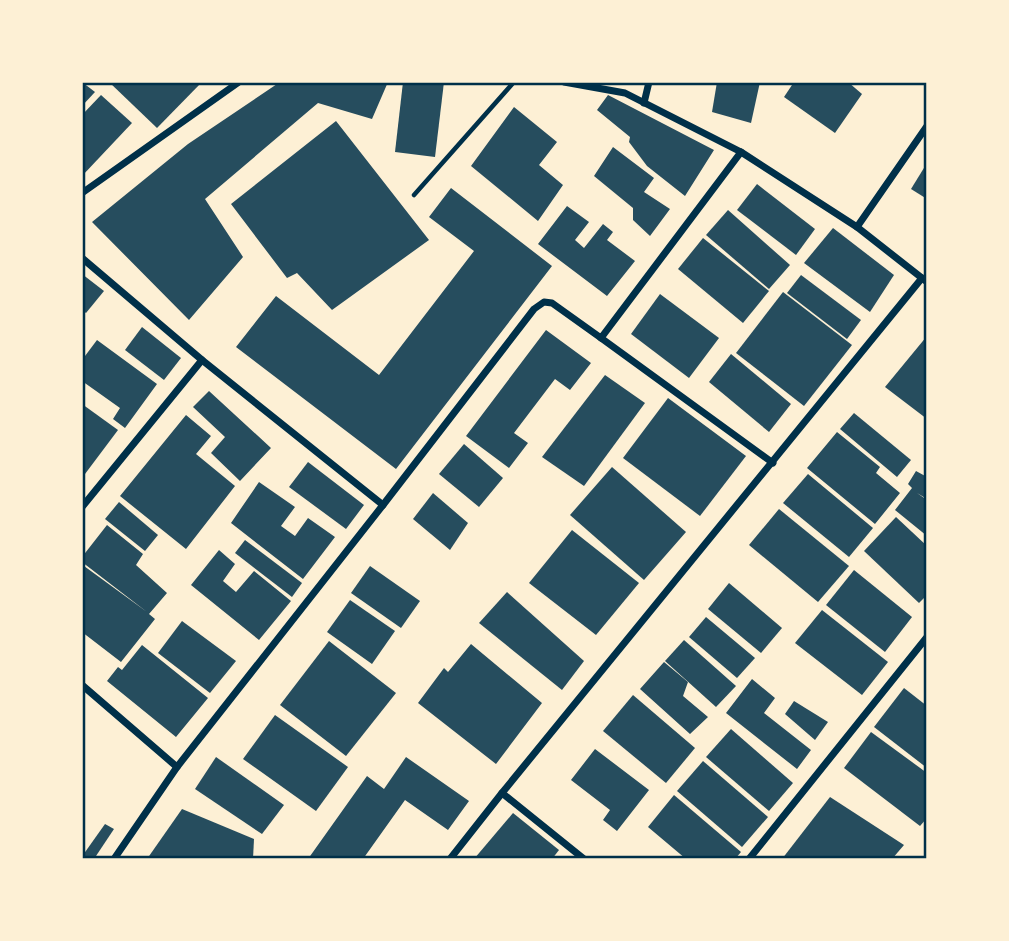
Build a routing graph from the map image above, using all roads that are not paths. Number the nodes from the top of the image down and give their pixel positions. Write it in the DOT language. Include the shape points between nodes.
graph roads {
  1 [pos="239,82"];
  2 [pos="564,82"];
  3 [pos="649,82"];
  4 [pos="644,103"];
  5 [pos="927,126"];
  6 [pos="741,152"];
  7 [pos="83,192"];
  8 [pos="857,227"];
  9 [pos="82,258"];
  10 [pos="925,280"];
  11 [pos="601,338"];
  12 [pos="202,360"];
  13 [pos="773,463"];
  14 [pos="383,505"];
  15 [pos="82,507"];
  16 [pos="926,640"];
  17 [pos="82,685"];
  18 [pos="177,767"];
  19 [pos="502,793"];
  20 [pos="114,859"];
  21 [pos="450,859"];
  22 [pos="583,859"];
  23 [pos="749,859"];
  1 -- 7 [label="street"];
  2 -- 4 [label="street" via="625,93"];
  3 -- 4 [label="street"];
  4 -- 6 [label="street"];
  5 -- 8 [label="street"];
  6 -- 8 [label="street"];
  6 -- 11 [label="street"];
  8 -- 10 [label="street"];
  9 -- 12 [label="street"];
  10 -- 13 [label="street"];
  11 -- 13 [label="street"];
  11 -- 14 [label="street" via="552,303 534,309"];
  12 -- 14 [label="street"];
  12 -- 15 [label="street"];
  13 -- 19 [label="street"];
  14 -- 18 [label="street"];
  16 -- 23 [label="street"];
  17 -- 18 [label="street"];
  18 -- 20 [label="street"];
  19 -- 21 [label="street"];
  19 -- 22 [label="street"];
}
